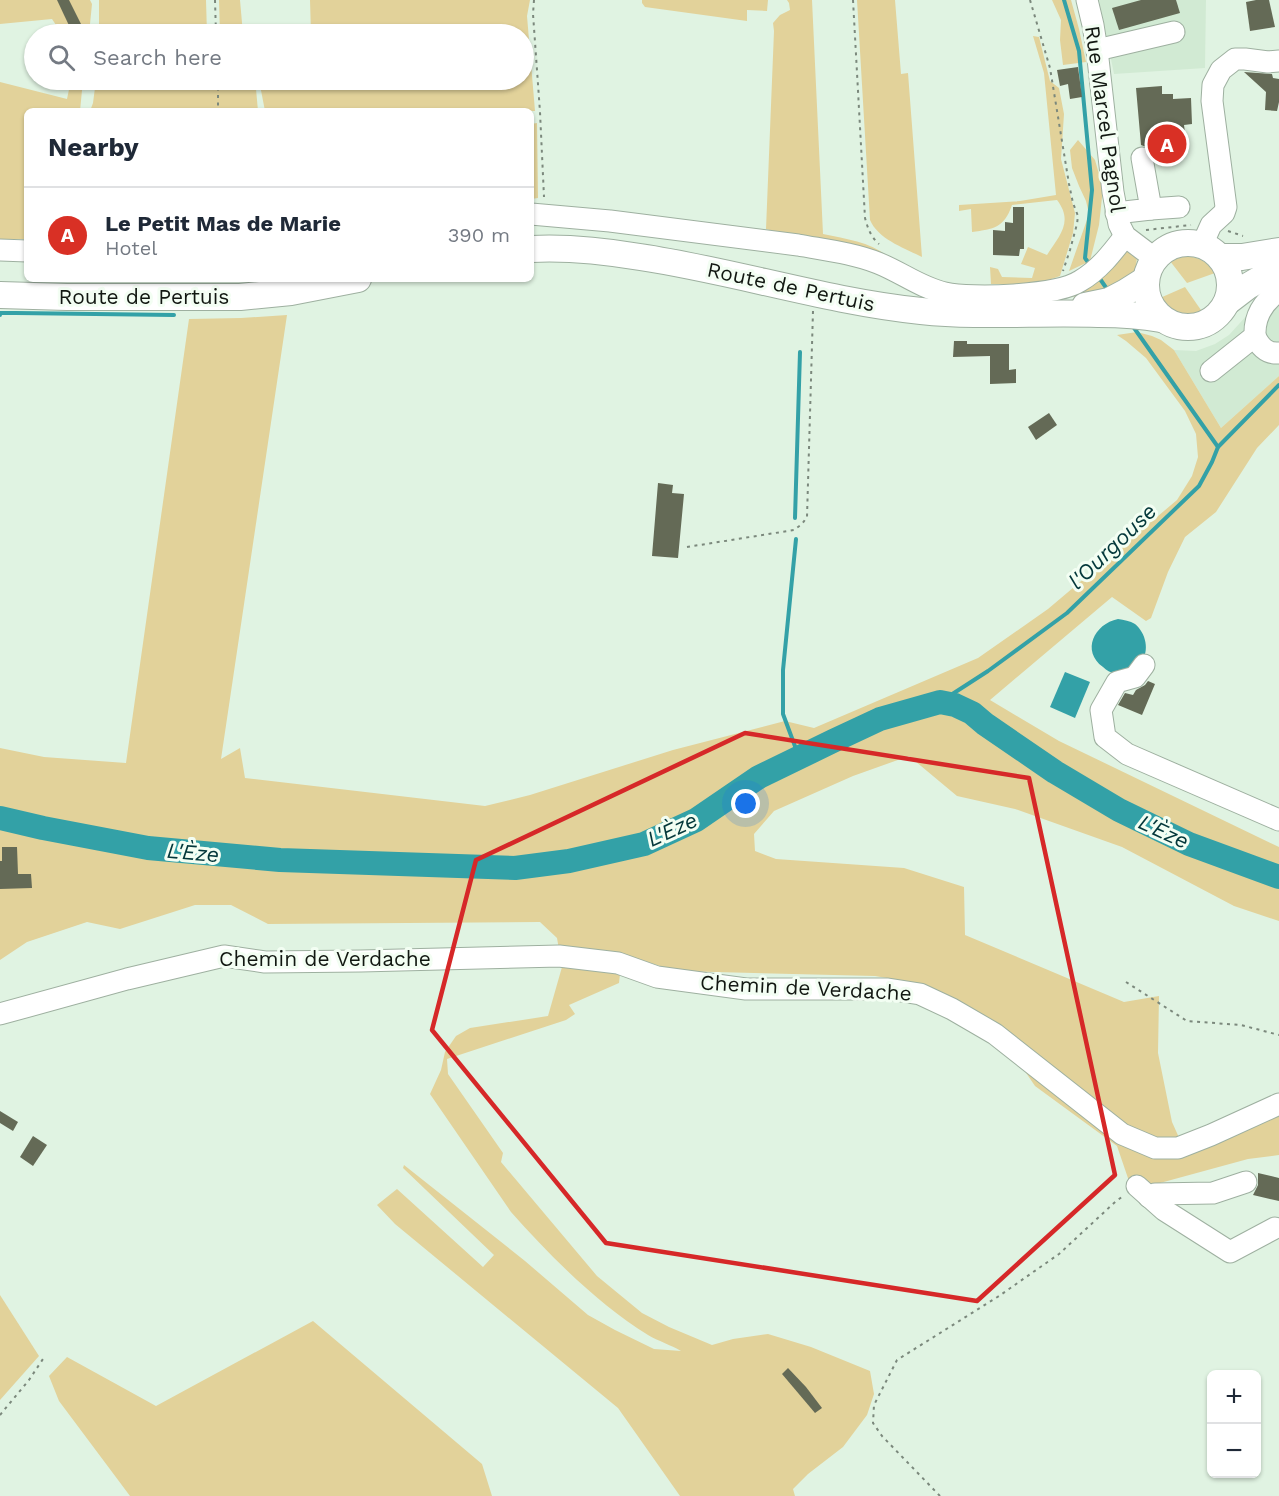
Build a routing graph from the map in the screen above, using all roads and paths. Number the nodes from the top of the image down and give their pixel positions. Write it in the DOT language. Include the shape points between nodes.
graph roads {
  1 [pos="215,0"];
  2 [pos="534,0"];
  3 [pos="853,0"];
  4 [pos="1030,0"];
  5 [pos="1092,2"];
  6 [pos="216,24"];
  7 [pos="533,24"];
  8 [pos="1174,32"];
  9 [pos="1097,50"];
  10 [pos="534,54"];
  11 [pos="1279,61"];
  12 [pos="218,90"];
  13 [pos="218,108"];
  14 [pos="1142,158"];
  15 [pos="1179,207"];
  16 [pos="1151,209"];
  17 [pos="1116,213"];
  18 [pos="538,215"];
  19 [pos="1129,239"];
  20 [pos="1211,243"];
  21 [pos="880,245"];
  22 [pos="534,249"];
  23 [pos="0,250"];
  24 [pos="24,251"];
  25 [pos="1279,251"];
  26 [pos="1279,268"];
  27 [pos="1150,269"];
  28 [pos="343,282"];
  29 [pos="1063,289"];
  30 [pos="1279,291"];
  31 [pos="814,293"];
  32 [pos="0,296"];
  33 [pos="1227,302"];
  34 [pos="1052,313"];
  35 [pos="1161,318"];
  36 [pos="1255,336"];
  37 [pos="1279,353"];
  38 [pos="1211,371"];
  39 [pos="687,547"];
  40 [pos="1144,665"];
  41 [pos="1279,820"];
  42 [pos="1126,982"];
  43 [pos="0,1014"];
  44 [pos="1279,1035"];
  45 [pos="1279,1104"];
  46 [pos="1246,1182"];
  47 [pos="1143,1191"];
  48 [pos="1275,1228"];
  49 [pos="43,1359"];
  50 [pos="0,1414"];
  51 [pos="940,1496"];
  1 -- 6 [label="path"];
  2 -- 7 [label="path"];
  3 -- 21 [label="path" via="865,218 869,232"];
  4 -- 29 [label="path" via="1050,68 1078,216 1063,268"];
  5 -- 9 [label="street, Rue Marcel Pagnol"];
  8 -- 9 [label="street"];
  9 -- 17 [label="street, Rue Marcel Pagnol"];
  10 -- 18 [label="path"];
  11 -- 20 [label="street" via="1235,59 1214,82 1212,101 1226,207"];
  12 -- 13 [label="path"];
  14 -- 16 [label="street"];
  15 -- 16 [label="street"];
  16 -- 17 [label="street"];
  17 -- 19 [label="street, Rue Marcel Pagnol" via="1120,228"];
  18 -- 29 [label="street" via="798,245 861,257 933,290 958,295"];
  19 -- 20 [label="path" via="1139,231 1206,223"];
  19 -- 27 [label="street"];
  19 -- 29 [label="street" via="1093,273"];
  20 -- 25 [label="main road" via="1242,257"];
  20 -- 27 [label="main road" via="1171,246 1162,251"];
  20 -- 33 [label="main road" via="1230,279"];
  22 -- 31 [label="main road, Route de Pertuis" via="663,260"];
  23 -- 24 [label="street"];
  26 -- 33 [label="main road"];
  27 -- 34 [label="main road, Route de Pertuis" via="1126,292 1108,301"];
  27 -- 35 [label="main road" via="1146,295"];
  28 -- 32 [label="main road, Route de Pertuis" via="240,297"];
  30 -- 36 [label="street" via="1261,309"];
  31 -- 34 [label="main road, Route de Pertuis" via="922,311"];
  31 -- 39 [label="path" via="807,517 795,530"];
  33 -- 35 [label="main road" via="1220,313 1198,327 1179,327"];
  34 -- 35 [label="main road, Route de Pertuis"];
  36 -- 37 [label="street" via="1261,347"];
  36 -- 38 [label="street"];
  40 -- 41 [label="street" via="1135,677 1117,682 1101,710 1105,737 1127,754"];
  42 -- 44 [label="path" via="1187,1021 1241,1025"];
  43 -- 45 [label="street, Chemin de Verdache" via="224,956 265,962 559,956 618,963 657,977 746,989 888,989 920,994 994,1034 1122,1134 1155,1148 1178,1148"];
  46 -- 47 [label="street" via="1213,1193"];
  47 -- 48 [label="street" via="1164,1210 1230,1252"];
  47 -- 51 [label="path" via="1114,1203 1059,1254 897,1360 874,1405 873,1423"];
  49 -- 50 [label="path"];
}
